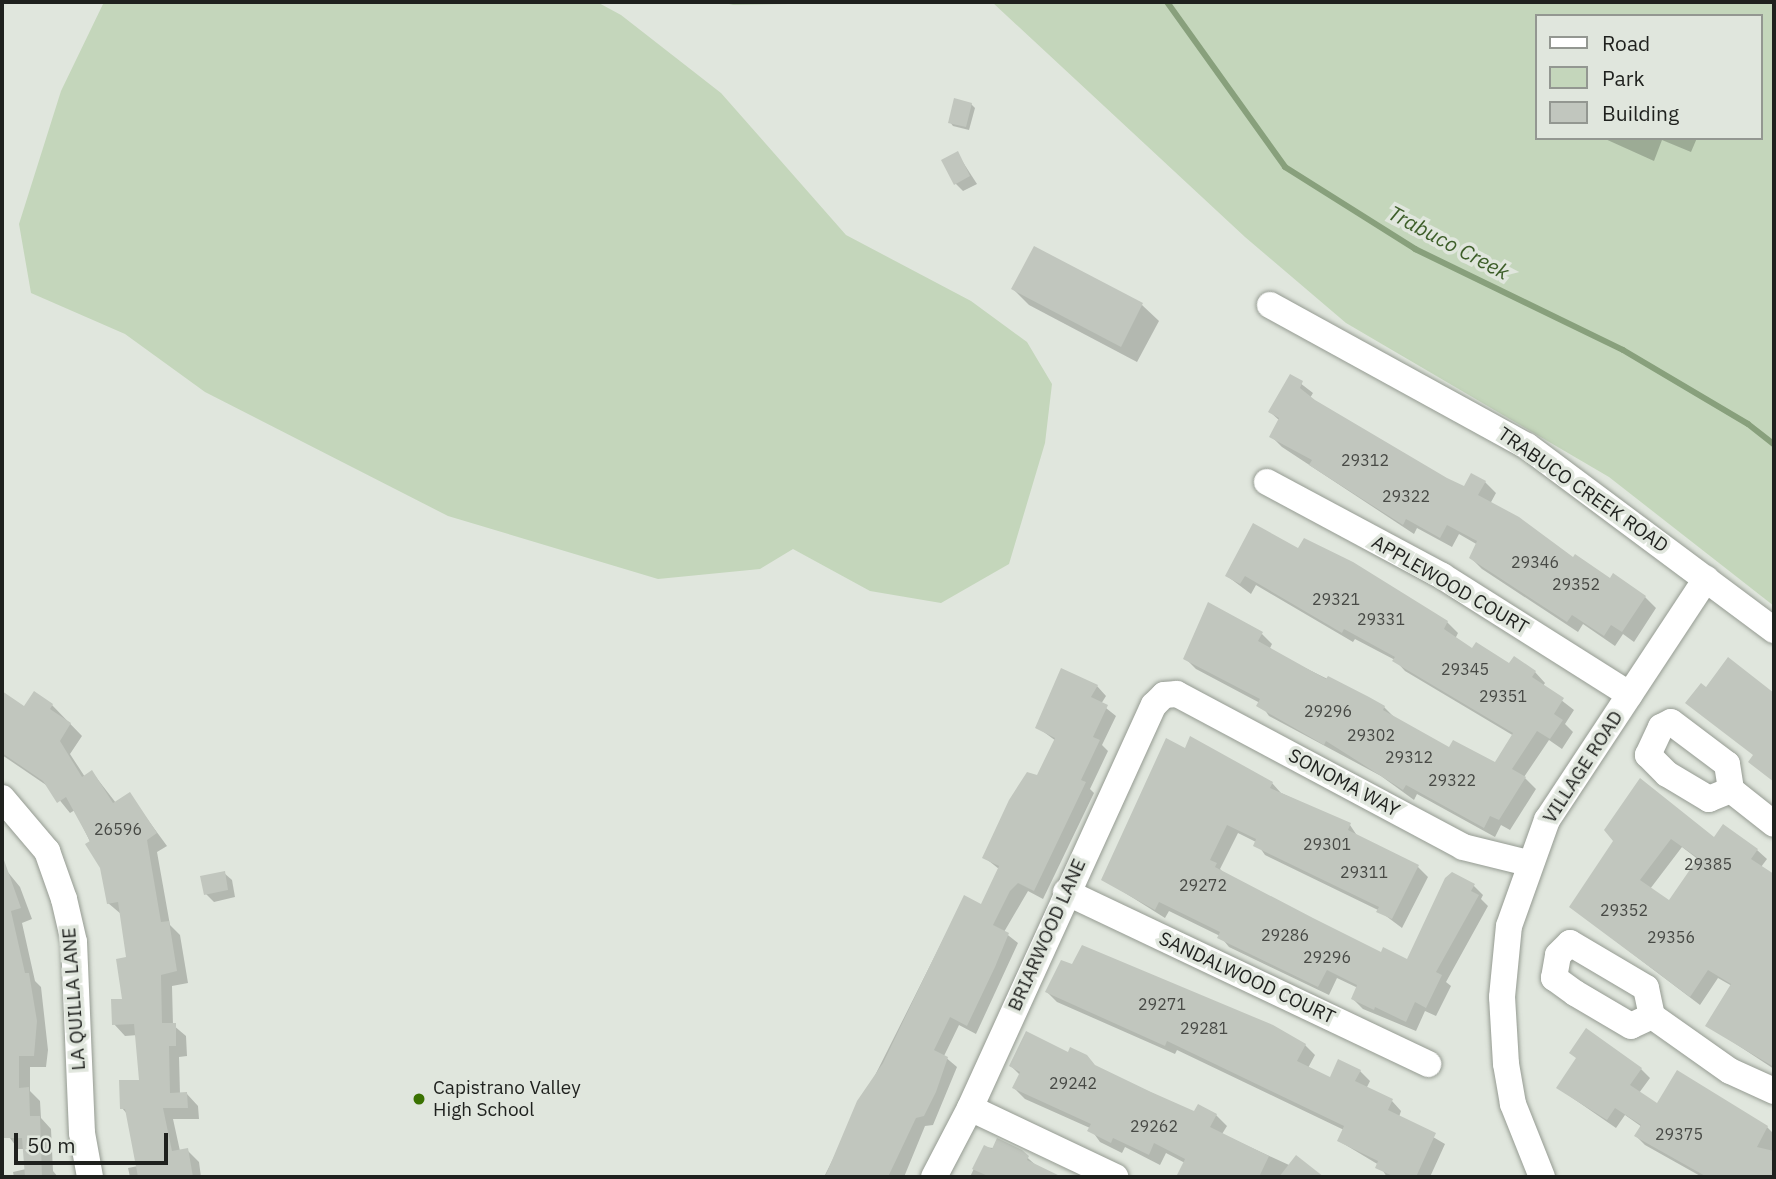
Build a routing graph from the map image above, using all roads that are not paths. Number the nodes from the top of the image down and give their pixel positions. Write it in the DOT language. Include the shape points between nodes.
graph roads {
  1 [pos="1270,305"];
  2 [pos="1267,482"];
  3 [pos="1706,579"];
  4 [pos="1774,630"];
  5 [pos="1164,695"];
  6 [pos="1630,695"];
  7 [pos="1731,790"];
  8 [pos="2,798"];
  9 [pos="1774,824"];
  10 [pos="1528,863"];
  11 [pos="1066,892"];
  12 [pos="1652,1016"];
  13 [pos="1428,1064"];
  14 [pos="1774,1091"];
  15 [pos="970,1108"];
  16 [pos="90,1177"];
  17 [pos="934,1177"];
  18 [pos="1115,1177"];
  19 [pos="1542,1177"];
  1 -- 3 [label="street, TRABUCO CREEK ROAD" via="1527,446"];
  2 -- 6 [label="street, APPLEWOOD COURT" via="1442,576"];
  3 -- 4 [label="street, TRABUCO CREEK ROAD"];
  3 -- 6 [label="street, VILLAGE ROAD"];
  5 -- 10 [label="street, SONOMA WAY" via="1177,694 1463,846"];
  5 -- 11 [label="street, BRIARWOOD LANE" via="1154,705"];
  6 -- 10 [label="street, VILLAGE ROAD" via="1547,820"];
  7 -- 9 [label="street"];
  8 -- 16 [label="street, LA QUILLA LANE" via="47,851 74,942 82,1133"];
  10 -- 19 [label="street, VILLAGE ROAD" via="1510,926 1502,997 1513,1104"];
  11 -- 13 [label="street, SANDALWOOD COURT"];
  11 -- 15 [label="street, BRIARWOOD LANE"];
  12 -- 14 [label="street" via="1730,1071"];
  15 -- 17 [label="street, BRIARWOOD LANE"];
  15 -- 18 [label="street"];
}
